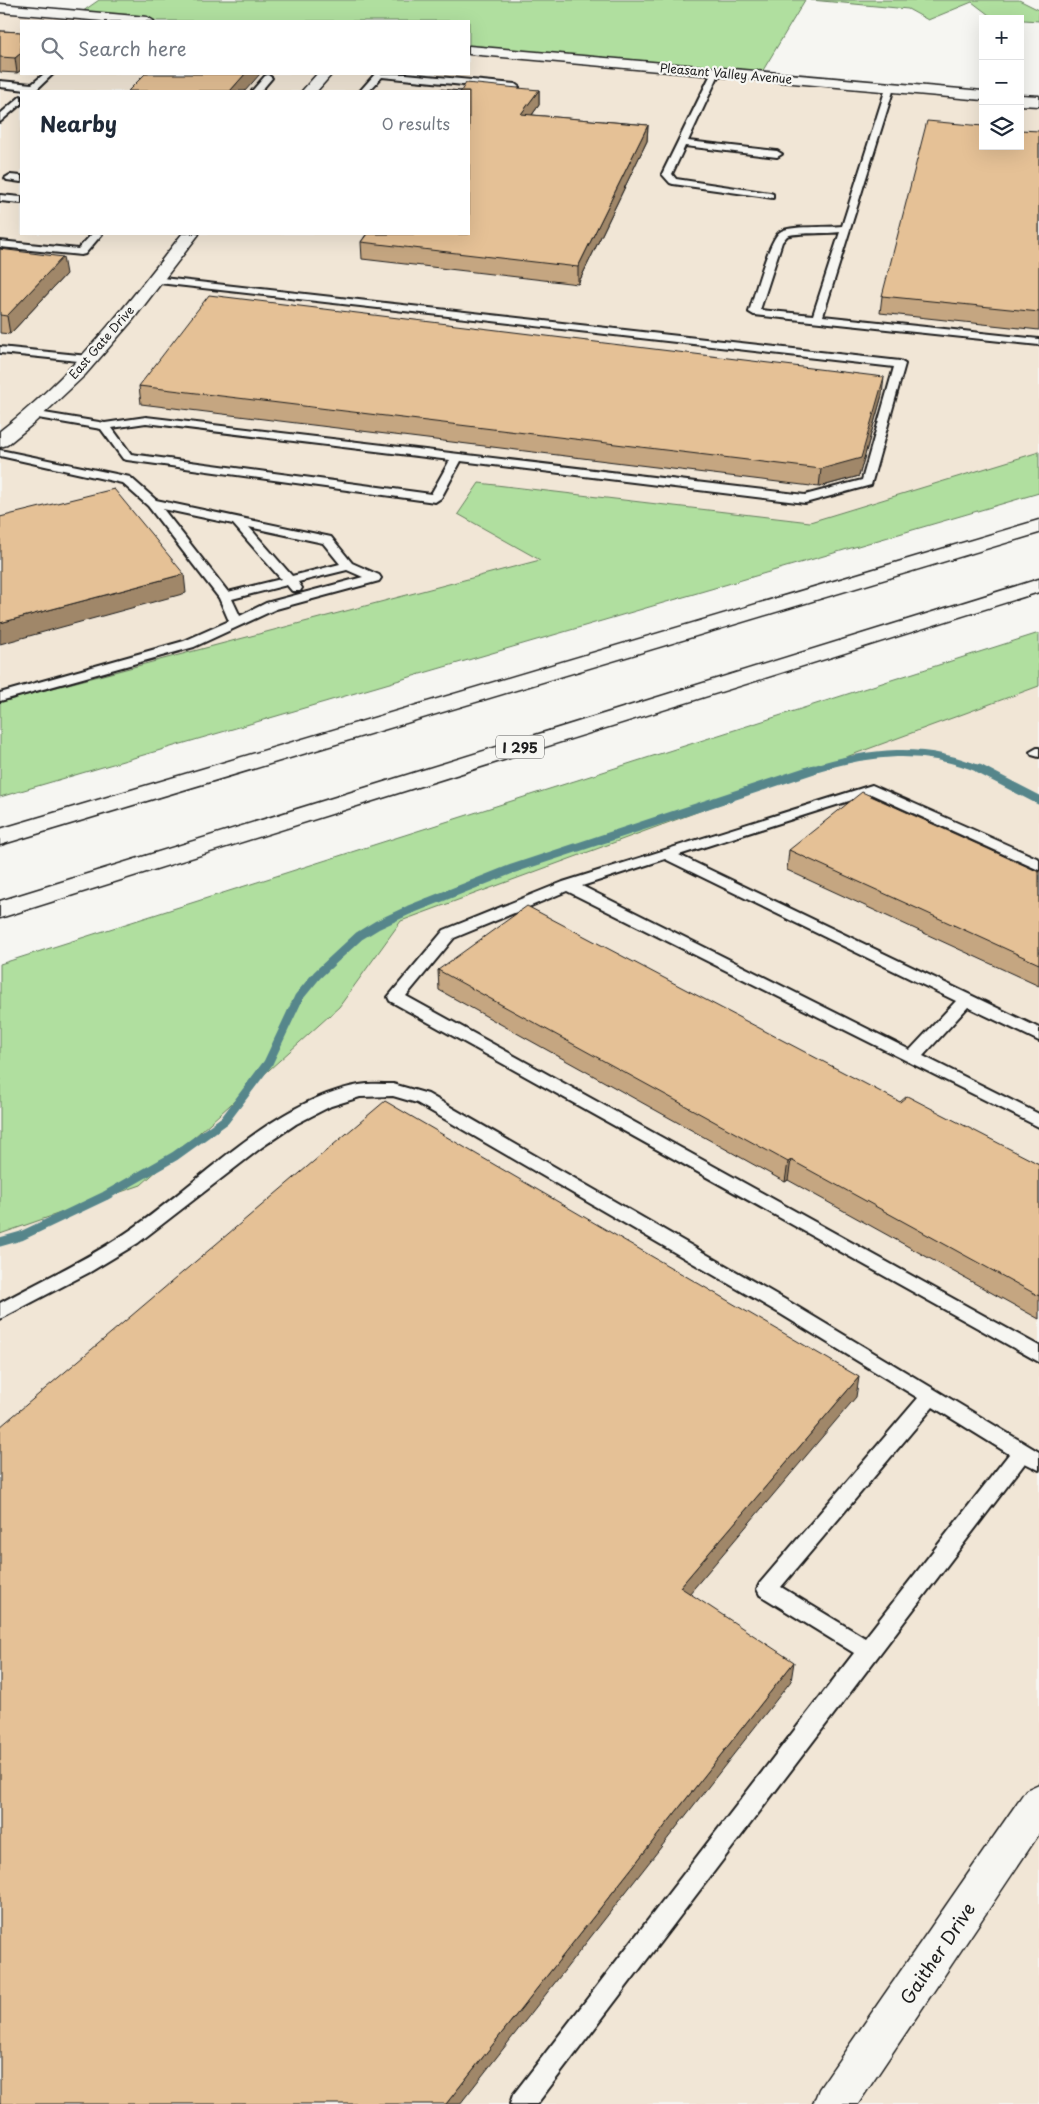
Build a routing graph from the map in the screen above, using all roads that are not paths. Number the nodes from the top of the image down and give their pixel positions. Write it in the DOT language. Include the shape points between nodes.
graph roads {
  1 [pos="0,8"];
  2 [pos="105,19"];
  3 [pos="126,20"];
  4 [pos="470,50"];
  5 [pos="716,72"];
  6 [pos="48,75"];
  7 [pos="324,75"];
  8 [pos="380,75"];
  9 [pos="387,75"];
  10 [pos="268,78"];
  11 [pos="0,84"];
  12 [pos="515,87"];
  13 [pos="890,88"];
  14 [pos="32,89"];
  15 [pos="257,90"];
  16 [pos="310,90"];
  17 [pos="365,90"];
  18 [pos="979,96"];
  19 [pos="20,100"];
  20 [pos="1024,100"];
  21 [pos="1039,101"];
  22 [pos="0,106"];
  23 [pos="13,107"];
  24 [pos="0,119"];
  25 [pos="682,143"];
  26 [pos="777,154"];
  27 [pos="10,178"];
  28 [pos="20,179"];
  29 [pos="770,196"];
  30 [pos="0,198"];
  31 [pos="20,200"];
  32 [pos="845,228"];
  33 [pos="96,235"];
  34 [pos="190,235"];
  35 [pos="0,244"];
  36 [pos="154,280"];
  37 [pos="816,319"];
  38 [pos="1039,342"];
  39 [pos="0,350"];
  40 [pos="88,359"];
  41 [pos="32,414"];
  42 [pos="104,426"];
  43 [pos="0,440"];
  44 [pos="0,453"];
  45 [pos="457,458"];
  46 [pos="152,503"];
  47 [pos="237,521"];
  48 [pos="1039,526"];
  49 [pos="348,566"];
  50 [pos="290,581"];
  51 [pos="1039,585"];
  52 [pos="225,597"];
  53 [pos="304,597"];
  54 [pos="236,623"];
  55 [pos="0,697"];
  56 [pos="0,837"];
  57 [pos="666,854"];
  58 [pos="1039,865"];
  59 [pos="568,885"];
  60 [pos="0,910"];
  61 [pos="966,1000"];
  62 [pos="1039,1035"];
  63 [pos="912,1058"];
  64 [pos="1039,1121"];
  65 [pos="0,1312"];
  66 [pos="1039,1354"];
  67 [pos="931,1396"];
  68 [pos="1031,1457"];
  69 [pos="868,1651"];
  70 [pos="1039,1802"];
  71 [pos="522,2104"];
  72 [pos="834,2104"];
  1 -- 2 [label="main road"];
  2 -- 3 [label="main road"];
  4 -- 5 [label="main road, Pleasant Valley Avenue"];
  5 -- 13 [label="main road, Pleasant Valley Avenue"];
  5 -- 25 [label="lane"];
  6 -- 14 [label="lane"];
  7 -- 16 [label="main road"];
  8 -- 17 [label="lane"];
  9 -- 12 [label="lane" via="422,81"];
  10 -- 15 [label="lane"];
  11 -- 14 [label="lane"];
  13 -- 18 [label="main road, Pleasant Valley Avenue"];
  13 -- 32 [label="lane"];
  19 -- 23 [label="lane"];
  20 -- 21 [label="main road"];
  22 -- 23 [label="lane"];
  23 -- 24 [label="lane"];
  25 -- 26 [label="lane"];
  25 -- 29 [label="lane" via="667,174 672,181"];
  27 -- 28 [label="lane"];
  30 -- 31 [label="lane"];
  32 -- 37 [label="lane"];
  32 -- 37 [label="lane" via="783,234 777,242 754,312"];
  33 -- 35 [label="lane" via="81,252"];
  34 -- 36 [label="main road, East Gate Drive"];
  36 -- 40 [label="main road, East Gate Drive"];
  36 -- 45 [label="lane" via="900,364 867,482 805,499"];
  37 -- 38 [label="lane"];
  39 -- 40 [label="lane"];
  40 -- 41 [label="main road, East Gate Drive"];
  41 -- 42 [label="lane"];
  41 -- 43 [label="main road, East Gate Drive"];
  42 -- 45 [label="lane" via="146,420"];
  42 -- 45 [label="lane" via="127,457 435,498"];
  44 -- 46 [label="lane" via="126,480"];
  46 -- 47 [label="lane"];
  46 -- 52 [label="lane"];
  47 -- 49 [label="lane" via="328,540"];
  47 -- 50 [label="lane"];
  48 -- 56 [label="main road"];
  49 -- 50 [label="lane"];
  49 -- 53 [label="lane" via="375,578"];
  50 -- 52 [label="lane"];
  50 -- 53 [label="lane"];
  51 -- 60 [label="main road, I 295"];
  52 -- 54 [label="lane"];
  53 -- 54 [label="lane" via="270,606"];
  54 -- 55 [label="lane" via="189,644"];
  57 -- 58 [label="lane" via="872,789"];
  57 -- 59 [label="lane"];
  57 -- 61 [label="lane"];
  59 -- 63 [label="lane"];
  59 -- 66 [label="lane" via="449,934 396,997"];
  61 -- 62 [label="lane"];
  61 -- 63 [label="lane"];
  63 -- 64 [label="lane"];
  65 -- 67 [label="lane" via="132,1237 298,1114 342,1095 393,1090 422,1098"];
  67 -- 68 [label="lane"];
  67 -- 69 [label="lane" via="767,1589"];
  68 -- 69 [label="lane"];
  69 -- 71 [label="lane"];
  70 -- 72 [label="main road, Gaither Drive"];
}
